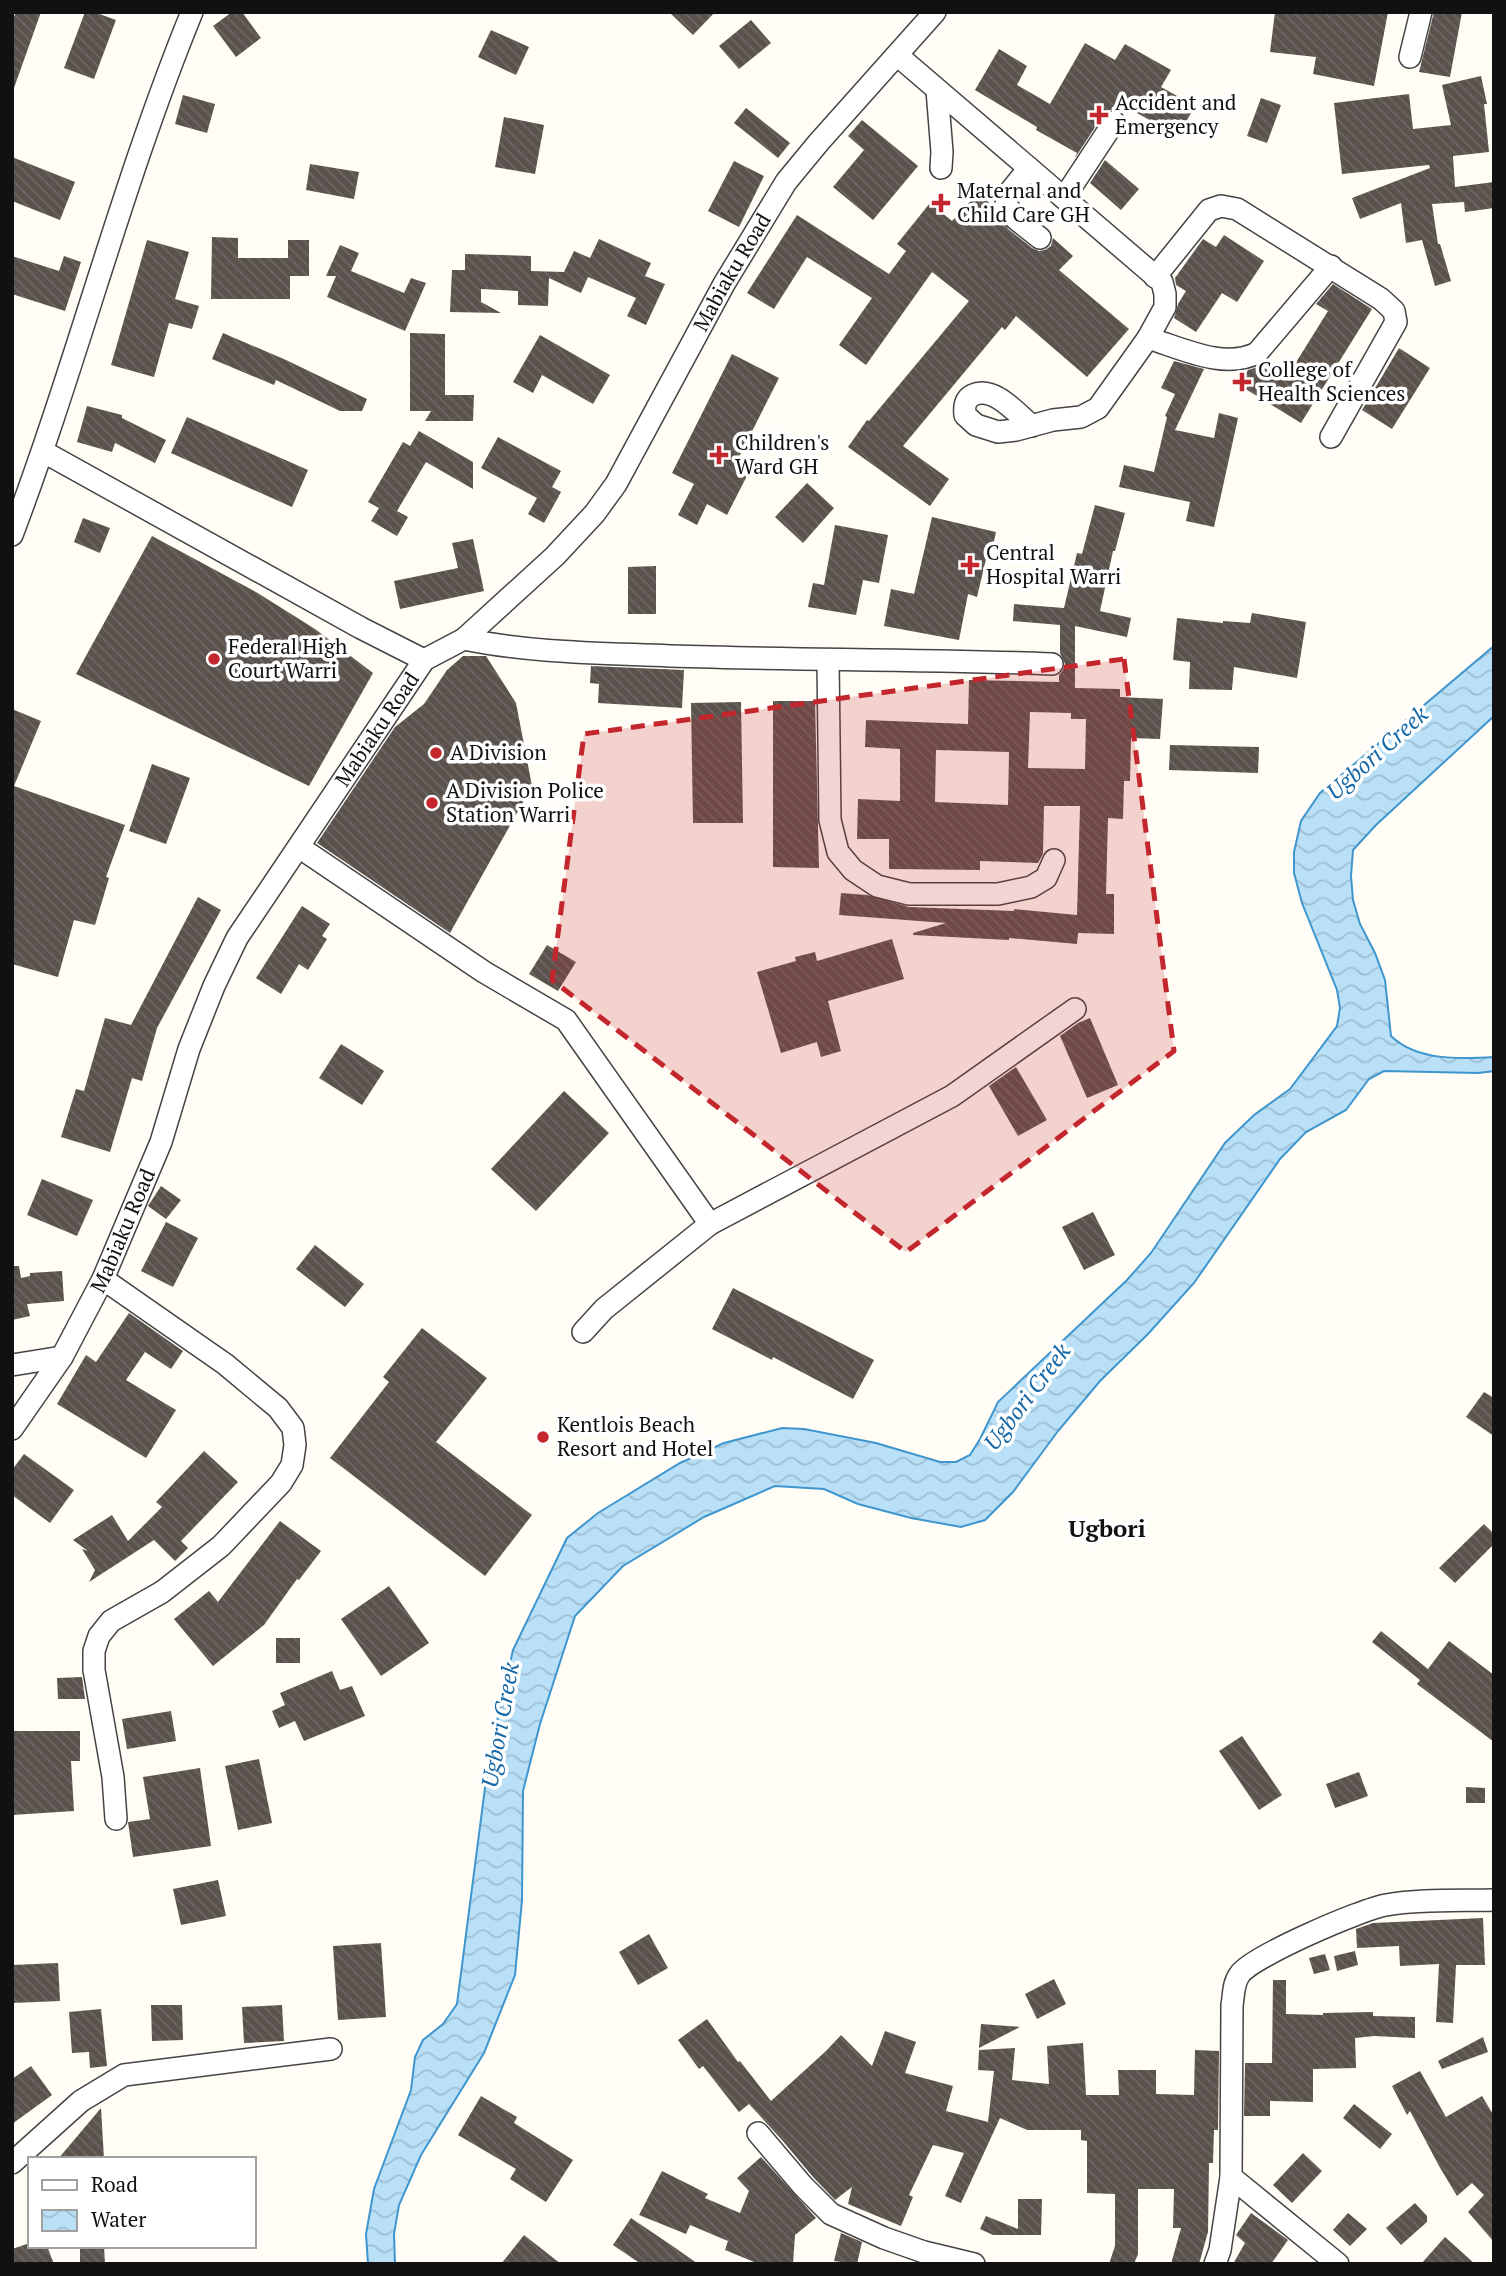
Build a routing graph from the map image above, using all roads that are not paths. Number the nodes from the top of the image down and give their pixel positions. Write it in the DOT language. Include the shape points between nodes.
graph roads {
  1 [pos="192,12"];
  2 [pos="935,12"];
  3 [pos="1421,12"];
  4 [pos="897,55"];
  5 [pos="1410,57"];
  6 [pos="937,90"];
  7 [pos="1114,122"];
  8 [pos="941,168"];
  9 [pos="1029,168"];
  10 [pos="1064,198"];
  11 [pos="1040,238"];
  12 [pos="1331,266"];
  13 [pos="1155,277"];
  14 [pos="1148,338"];
  15 [pos="1032,426"];
  16 [pos="1331,437"];
  17 [pos="44,452"];
  18 [pos="12,535"];
  19 [pos="464,639"];
  20 [pos="424,660"];
  21 [pos="828,660"];
  22 [pos="1052,664"];
  23 [pos="299,847"];
  24 [pos="1054,860"];
  25 [pos="1074,1009"];
  26 [pos="710,1224"];
  27 [pos="103,1279"];
  28 [pos="583,1332"];
  29 [pos="62,1357"];
  30 [pos="12,1365"];
  31 [pos="12,1429"];
  32 [pos="116,1819"];
  33 [pos="1494,1900"];
  34 [pos="331,2049"];
  35 [pos="758,2133"];
  36 [pos="12,2163"];
  37 [pos="1231,2178"];
  38 [pos="974,2264"];
  39 [pos="1214,2264"];
  40 [pos="1338,2264"];
  1 -- 17 [label="street" via="122,204"];
  2 -- 4 [label="street, Mabiaku Road"];
  3 -- 5 [label="street"];
  4 -- 6 [label="street"];
  4 -- 19 [label="street, Mabiaku Road" via="786,182 724,284 617,484 555,556"];
  6 -- 8 [label="street"];
  6 -- 9 [label="street"];
  7 -- 10 [label="street"];
  9 -- 10 [label="street"];
  9 -- 11 [label="street" via="1008,194 1006,204 1016,219"];
  10 -- 13 [label="street"];
  12 -- 13 [label="street" via="1237,209 1221,206 1209,210"];
  12 -- 14 [label="street" via="1257,353 1246,358 1208,356"];
  12 -- 16 [label="street" via="1381,299 1394,311 1396,322"];
  13 -- 14 [label="street" via="1162,282 1165,307"];
  14 -- 15 [label="street" via="1098,408 1082,417"];
  17 -- 18 [label="street"];
  17 -- 20 [label="street"];
  19 -- 20 [label="street, Mabiaku Road"];
  19 -- 21 [label="street" via="578,653"];
  20 -- 23 [label="street, Mabiaku Road"];
  21 -- 22 [label="street"];
  21 -- 24 [label="street" via="830,820 838,852 853,870 877,886 909,894 998,894 1031,887 1046,878"];
  23 -- 26 [label="street" via="484,972 566,1020"];
  23 -- 27 [label="street, Mabiaku Road" via="237,938 214,986 160,1142"];
  25 -- 26 [label="street" via="952,1096"];
  26 -- 28 [label="street" via="604,1309"];
  27 -- 29 [label="street, Mabiaku Road"];
  27 -- 32 [label="street" via="225,1364 278,1408 293,1428 295,1445 292,1465 281,1483 221,1546 162,1592 111,1621 99,1636 94,1670"];
  29 -- 30 [label="street"];
  29 -- 31 [label="street, Mabiaku Road"];
  33 -- 37 [label="street" via="1384,1905 1270,1953 1241,1972 1233,2005"];
  34 -- 36 [label="street" via="124,2075 81,2101"];
  35 -- 38 [label="street" via="831,2214 924,2252"];
  37 -- 39 [label="street"];
  37 -- 40 [label="street"];
}
